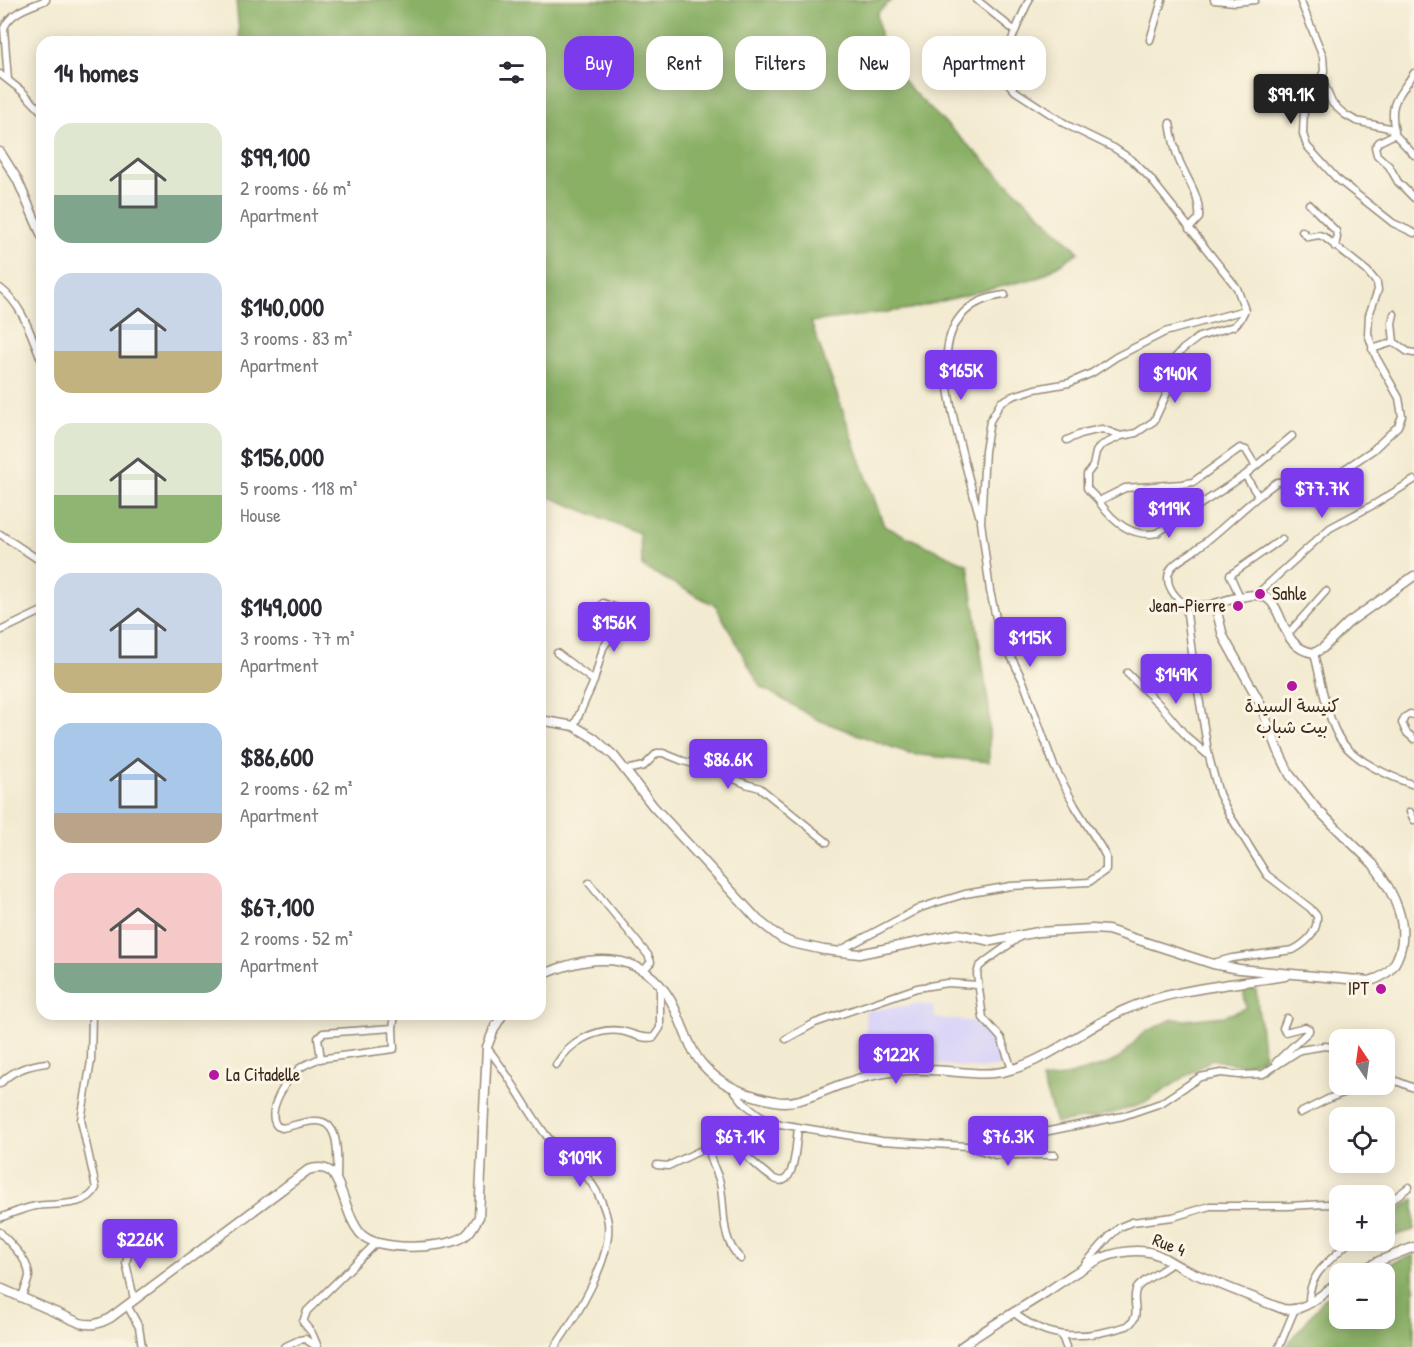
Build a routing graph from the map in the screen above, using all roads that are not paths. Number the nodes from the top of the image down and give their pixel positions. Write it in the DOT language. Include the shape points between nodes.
graph roads {
  1 [pos="46,0"];
  2 [pos="977,0"];
  3 [pos="1029,0"];
  4 [pos="1162,0"];
  5 [pos="1214,0"];
  6 [pos="1255,0"];
  7 [pos="1300,0"];
  8 [pos="2,26"];
  9 [pos="1015,31"];
  10 [pos="1150,40"];
  11 [pos="1414,73"];
  12 [pos="0,74"];
  13 [pos="8,80"];
  14 [pos="1319,83"];
  15 [pos="36,106"];
  16 [pos="1170,123"];
  17 [pos="1395,134"];
  18 [pos="0,152"];
  19 [pos="1414,154"];
  20 [pos="1414,198"];
  21 [pos="1309,204"];
  22 [pos="36,222"];
  23 [pos="1189,229"];
  24 [pos="1302,231"];
  25 [pos="1414,233"];
  26 [pos="1335,247"];
  27 [pos="0,288"];
  28 [pos="1005,295"];
  29 [pos="1245,310"];
  30 [pos="1394,314"];
  31 [pos="1394,342"];
  32 [pos="36,348"];
  33 [pos="1372,349"];
  34 [pos="1414,352"];
  35 [pos="1121,436"];
  36 [pos="1292,436"];
  37 [pos="1067,440"];
  38 [pos="1255,465"];
  39 [pos="1245,476"];
  40 [pos="1414,480"];
  41 [pos="1258,496"];
  42 [pos="1099,501"];
  43 [pos="981,522"];
  44 [pos="0,534"];
  45 [pos="1282,539"];
  46 [pos="36,558"];
  47 [pos="1414,576"];
  48 [pos="1326,591"];
  49 [pos="1256,595"];
  50 [pos="1240,597"];
  51 [pos="603,603"];
  52 [pos="1215,604"];
  53 [pos="1186,606"];
  54 [pos="36,613"];
  55 [pos="0,631"];
  56 [pos="1287,635"];
  57 [pos="556,653"];
  58 [pos="1314,653"];
  59 [pos="1127,673"];
  60 [pos="594,681"];
  61 [pos="1414,715"];
  62 [pos="546,721"];
  63 [pos="574,726"];
  64 [pos="1414,739"];
  65 [pos="1209,757"];
  66 [pos="626,770"];
  67 [pos="1414,785"];
  68 [pos="1410,812"];
  69 [pos="1414,820"];
  70 [pos="827,842"];
  71 [pos="588,883"];
  72 [pos="1022,935"];
  73 [pos="837,952"];
  74 [pos="1213,964"];
  75 [pos="644,970"];
  76 [pos="546,974"];
  77 [pos="1298,974"];
  78 [pos="660,985"];
  79 [pos="978,985"];
  80 [pos="1287,1018"];
  81 [pos="92,1020"];
  82 [pos="394,1020"];
  83 [pos="499,1020"];
  84 [pos="393,1028"];
  85 [pos="786,1040"];
  86 [pos="487,1047"];
  87 [pos="1329,1047"];
  88 [pos="321,1059"];
  89 [pos="46,1063"];
  90 [pos="556,1065"];
  91 [pos="1012,1070"];
  92 [pos="1268,1072"];
  93 [pos="1395,1080"];
  94 [pos="0,1084"];
  95 [pos="1414,1088"];
  96 [pos="733,1089"];
  97 [pos="1338,1095"];
  98 [pos="1300,1113"];
  99 [pos="798,1129"];
  100 [pos="710,1146"];
  101 [pos="967,1146"];
  102 [pos="1055,1155"];
  103 [pos="657,1166"];
  104 [pos="337,1179"];
  105 [pos="1409,1187"];
  106 [pos="1395,1198"];
  107 [pos="1329,1204"];
  108 [pos="0,1218"];
  109 [pos="0,1232"];
  110 [pos="131,1240"];
  111 [pos="376,1243"];
  112 [pos="1414,1247"];
  113 [pos="1340,1251"];
  114 [pos="741,1259"];
  115 [pos="1172,1263"];
  116 [pos="1375,1263"];
  117 [pos="1083,1266"];
  118 [pos="0,1288"];
  119 [pos="1329,1289"];
  120 [pos="21,1298"];
  121 [pos="134,1299"];
  122 [pos="1309,1303"];
  123 [pos="127,1305"];
  124 [pos="1294,1311"];
  125 [pos="1013,1312"];
  126 [pos="1062,1336"];
  127 [pos="142,1347"];
  128 [pos="284,1347"];
  129 [pos="555,1347"];
  130 [pos="961,1347"];
  131 [pos="1066,1347"];
  132 [pos="1279,1347"];
  1 -- 8 [label="street" via="10,17"];
  2 -- 9 [label="street"];
  3 -- 9 [label="street"];
  4 -- 10 [label="street"];
  5 -- 6 [label="street"];
  7 -- 14 [label="street" via="1323,56 1324,71"];
  8 -- 13 [label="street"];
  9 -- 23 [label="street" via="1004,68 1008,83 1069,126 1132,160"];
  11 -- 17 [label="street" via="1395,100"];
  12 -- 13 [label="street"];
  13 -- 15 [label="street"];
  14 -- 17 [label="street" via="1326,86 1334,105 1350,118 1387,127"];
  14 -- 25 [label="street" via="1311,90 1304,108 1303,134 1307,146 1336,177 1393,223"];
  16 -- 23 [label="street" via="1179,160 1199,203 1199,219"];
  17 -- 19 [label="street"];
  17 -- 20 [label="street" via="1379,142 1375,151"];
  18 -- 22 [label="street"];
  21 -- 26 [label="street" via="1336,231"];
  23 -- 29 [label="street" via="1237,288"];
  24 -- 26 [label="street" via="1308,237 1321,235"];
  26 -- 33 [label="street" via="1377,283 1367,324"];
  27 -- 32 [label="street" via="18,307"];
  28 -- 43 [label="street" via="991,296 959,317 946,353 949,404"];
  29 -- 35 [label="street" via="1234,326 1199,337 1182,349 1172,361 1167,393 1154,421 1136,433"];
  29 -- 43 [label="street" via="1165,332 1069,384 1035,389 1001,402 990,421 985,451"];
  30 -- 31 [label="street"];
  31 -- 33 [label="street"];
  31 -- 34 [label="street"];
  33 -- 41 [label="street" via="1399,398 1402,416 1398,426 1373,450 1334,476 1307,482 1277,482"];
  35 -- 37 [label="street" via="1102,429"];
  35 -- 42 [label="street" via="1100,446 1087,474 1087,488"];
  36 -- 38 [label="street"];
  38 -- 39 [label="street"];
  38 -- 42 [label="street" via="1246,450 1238,448 1193,482 1125,488"];
  39 -- 41 [label="street"];
  39 -- 42 [label="street" via="1148,535 1140,535 1111,518"];
  40 -- 49 [label="street" via="1330,528"];
  41 -- 53 [label="street" via="1170,571 1168,578 1174,595"];
  43 -- 73 [label="street" via="990,591 1001,634 1054,766 1106,857 1106,870 1089,882 1011,886 964,894 920,908"];
  44 -- 46 [label="street"];
  45 -- 50 [label="street" via="1230,575"];
  47 -- 58 [label="street" via="1348,623"];
  48 -- 56 [label="street"];
  49 -- 50 [label="street"];
  49 -- 56 [label="street" via="1272,601"];
  50 -- 52 [label="street"];
  51 -- 60 [label="street" via="617,608 620,623 603,648"];
  52 -- 53 [label="street"];
  52 -- 77 [label="street" via="1223,636 1259,701 1290,775 1315,807 1373,864 1401,916 1400,951 1384,976 1357,981"];
  53 -- 65 [label="street"];
  54 -- 55 [label="street"];
  56 -- 58 [label="street" via="1299,649"];
  57 -- 60 [label="street"];
  58 -- 67 [label="street" via="1341,741 1364,762"];
  59 -- 65 [label="street"];
  60 -- 63 [label="street"];
  61 -- 64 [label="street" via="1405,717 1402,723"];
  62 -- 63 [label="street"];
  63 -- 66 [label="street" via="594,738"];
  65 -- 74 [label="street" via="1219,794 1267,875 1316,913 1317,921 1314,931 1293,950"];
  66 -- 70 [label="street" via="644,766 657,753 709,768 767,793"];
  66 -- 73 [label="street" via="653,806 758,920 792,943"];
  68 -- 69 [label="street"];
  71 -- 75 [label="street" via="648,954 651,962"];
  72 -- 73 [label="street" via="991,941 958,934 859,954"];
  72 -- 74 [label="street" via="1108,930"];
  72 -- 79 [label="street" via="979,967"];
  74 -- 77 [label="street"];
  75 -- 76 [label="street" via="624,961 597,960"];
  75 -- 78 [label="street"];
  77 -- 91 [label="street" via="1161,996 1123,1011 1053,1052"];
  78 -- 90 [label="street" via="660,1028 654,1037 612,1030 599,1033 572,1045"];
  78 -- 96 [label="street" via="701,1064"];
  79 -- 85 [label="street" via="947,983 917,988 815,1023"];
  79 -- 91 [label="street" via="983,1018 1001,1038"];
  80 -- 92 [label="street" via="1285,1032 1305,1027 1309,1031"];
  81 -- 108 [label="street" via="91,1062 81,1120 96,1188 88,1198 35,1206"];
  82 -- 84 [label="street"];
  83 -- 86 [label="street"];
  84 -- 88 [label="street" via="394,1049 390,1051"];
  84 -- 88 [label="street" via="323,1033 318,1038"];
  86 -- 111 [label="street" via="478,1217 472,1229 464,1238 442,1246"];
  86 -- 129 [label="street" via="546,1135 591,1182 606,1214 608,1236 604,1253 577,1314"];
  87 -- 92 [label="street" via="1300,1050"];
  88 -- 104 [label="street" via="293,1074 279,1095 273,1119 282,1128 316,1121 328,1124 334,1133"];
  89 -- 94 [label="street" via="24,1068"];
  91 -- 96 [label="street" via="883,1073 788,1102"];
  92 -- 101 [label="street" via="1211,1074 1161,1103 1123,1116"];
  93 -- 95 [label="street"];
  96 -- 99 [label="street" via="761,1116"];
  97 -- 98 [label="street"];
  99 -- 100 [label="street" via="792,1169 782,1180 768,1176 735,1146"];
  99 -- 101 [label="street" via="882,1141"];
  100 -- 103 [label="street" via="668,1166"];
  100 -- 114 [label="street" via="727,1238"];
  101 -- 102 [label="street" via="995,1155"];
  104 -- 111 [label="street" via="360,1234"];
  104 -- 121 [label="street" via="330,1170 308,1170"];
  105 -- 106 [label="street"];
  107 -- 117 [label="street" via="1210,1206 1173,1217 1132,1222 1120,1227"];
  109 -- 120 [label="street" via="28,1271"];
  110 -- 121 [label="street" via="126,1263"];
  111 -- 128 [label="street" via="307,1311 303,1322 318,1347 305,1339"];
  112 -- 116 [label="street"];
  113 -- 122 [label="street" via="1317,1273"];
  115 -- 117 [label="street, Rue 4" via="1155,1254 1129,1252"];
  115 -- 124 [label="street, Rue 4" via="1283,1310"];
  115 -- 126 [label="street" via="1138,1286 1137,1314 1127,1326"];
  117 -- 125 [label="street, Rue 4"];
  118 -- 120 [label="street"];
  119 -- 122 [label="street"];
  120 -- 123 [label="street" via="87,1325 100,1323"];
  121 -- 123 [label="street"];
  122 -- 124 [label="street"];
  123 -- 127 [label="street" via="139,1327"];
  124 -- 132 [label="street"];
  125 -- 126 [label="street" via="1031,1325"];
  125 -- 130 [label="street, Rue 4"];
  126 -- 131 [label="street"];
}
